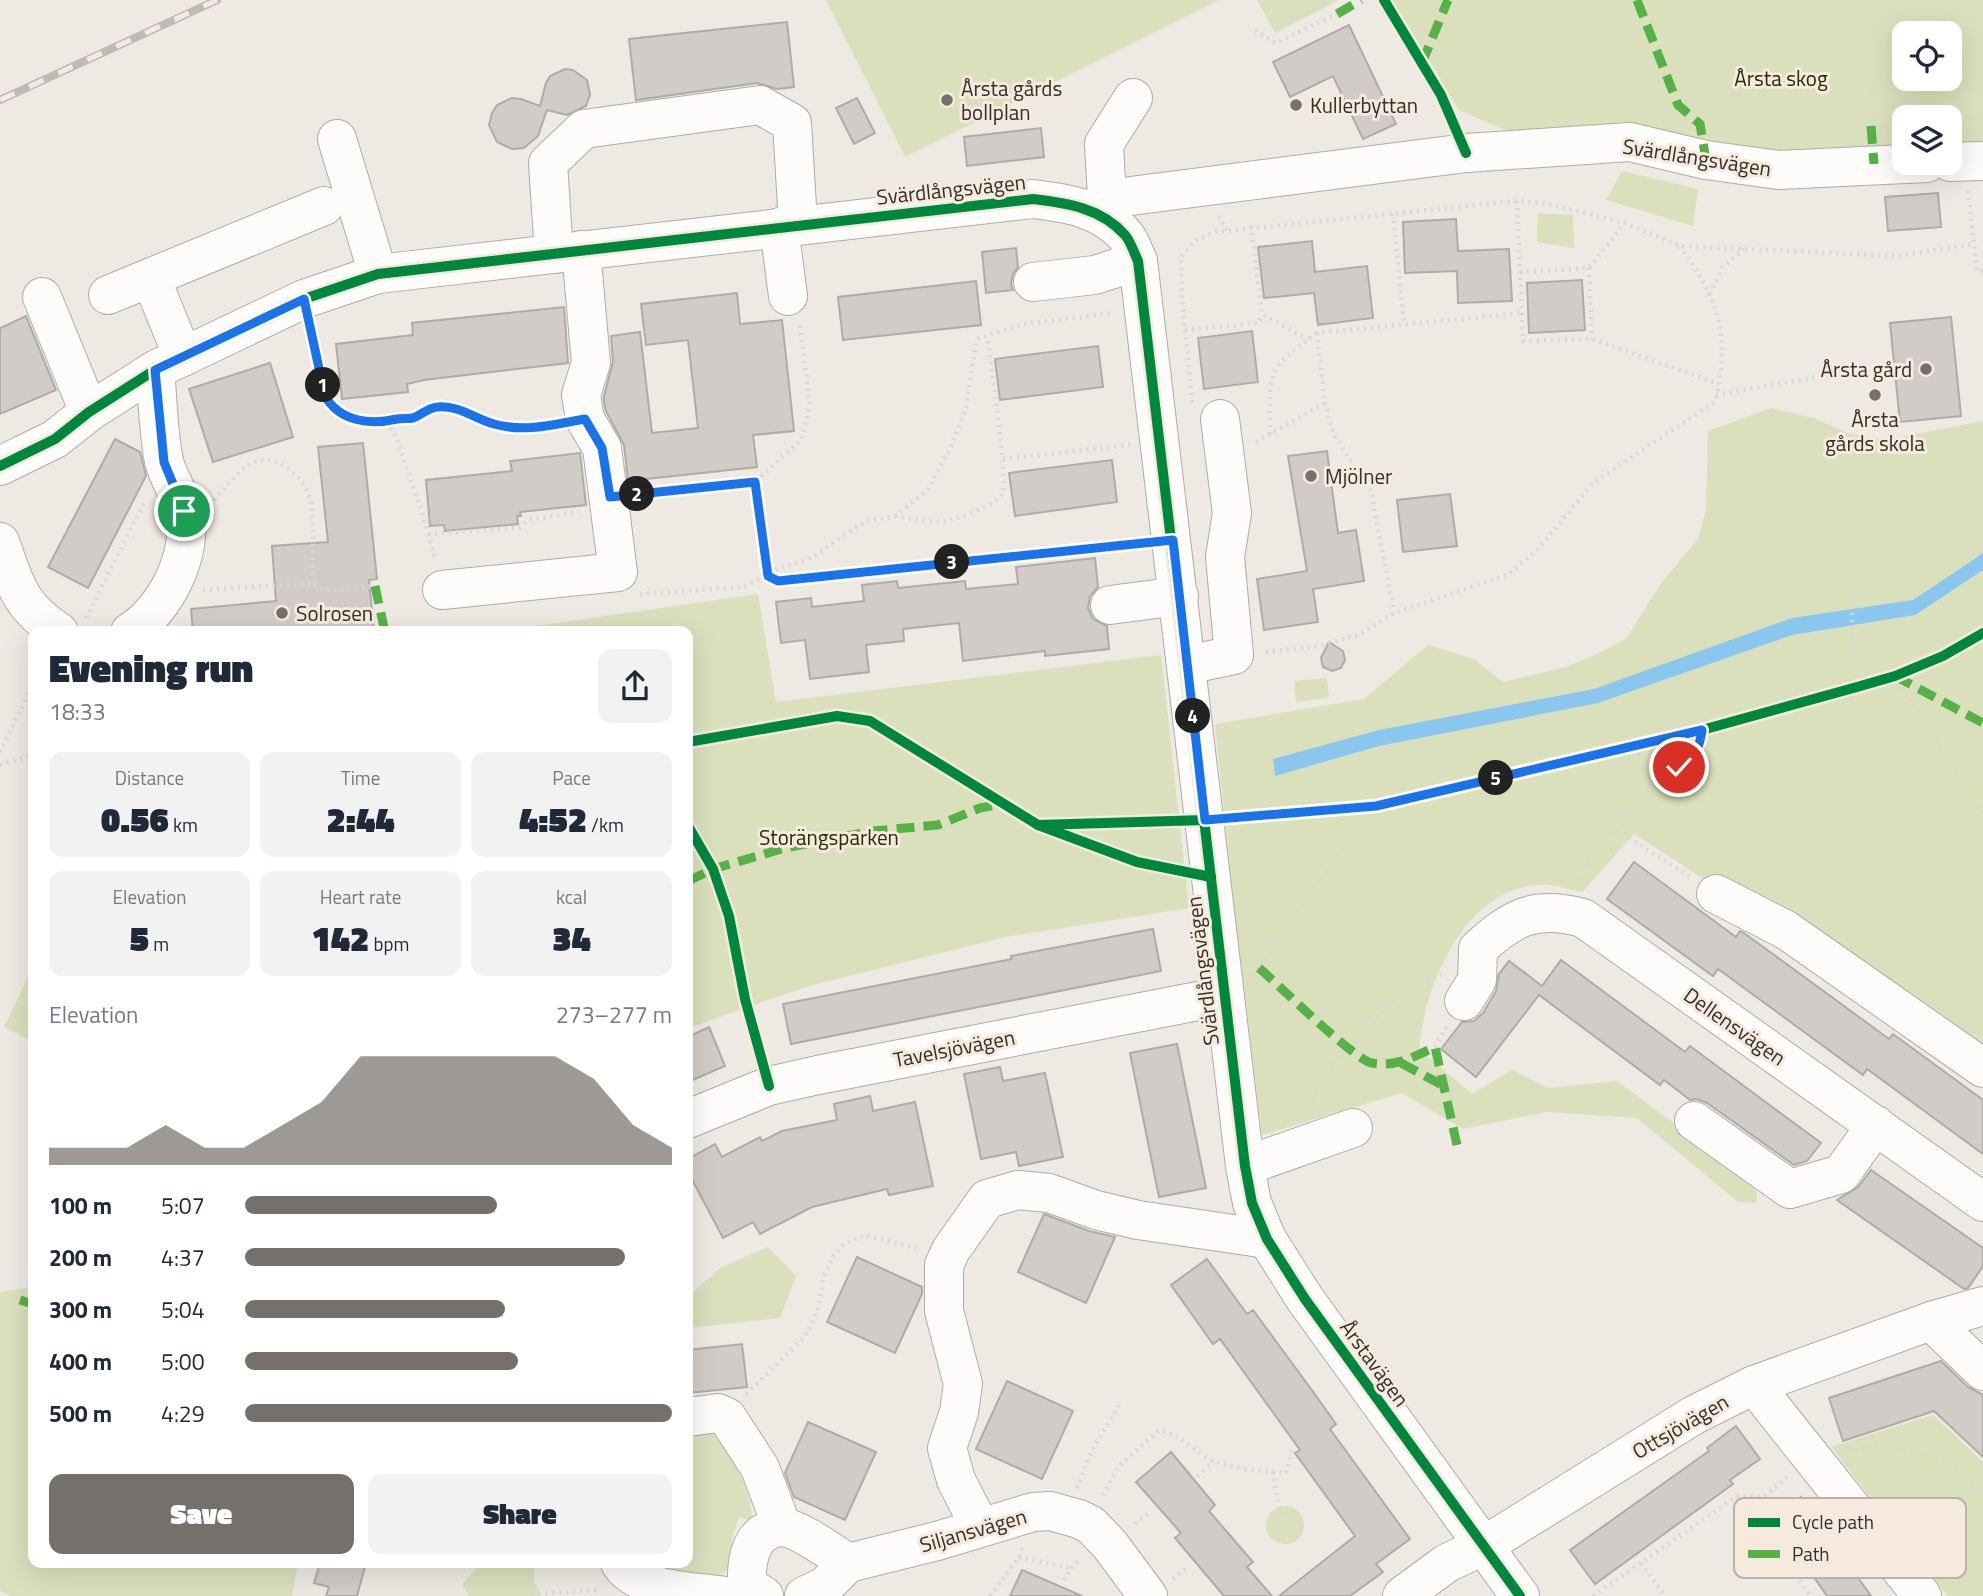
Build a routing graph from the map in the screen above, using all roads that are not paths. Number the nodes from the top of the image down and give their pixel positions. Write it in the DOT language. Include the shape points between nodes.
graph roads {
  1 [pos="1133,98"];
  2 [pos="337,139"];
  3 [pos="1892,165"];
  4 [pos="324,206"];
  5 [pos="1103,206"];
  6 [pos="789,226"];
  7 [pos="567,252"];
  8 [pos="1138,261"];
  9 [pos="378,274"];
  10 [pos="151,278"];
  11 [pos="1033,282"];
  12 [pos="108,295"];
  13 [pos="788,296"];
  14 [pos="42,297"];
  15 [pos="169,363"];
  16 [pos="1206,411"];
  17 [pos="89,412"];
  18 [pos="0,466"];
  19 [pos="0,542"];
  20 [pos="442,590"];
  21 [pos="1179,596"];
  22 [pos="1110,605"];
  23 [pos="73,626"];
  24 [pos="139,626"];
  25 [pos="1187,665"];
  26 [pos="1716,894"];
  27 [pos="1224,996"];
  28 [pos="1464,1000"];
  29 [pos="1983,1068"];
  30 [pos="693,1117"];
  31 [pos="1694,1121"];
  32 [pos="1876,1125"];
  33 [pos="1353,1128"];
  34 [pos="1243,1150"];
  35 [pos="1983,1202"];
  36 [pos="1267,1239"];
  37 [pos="1983,1306"];
  38 [pos="1931,1321"];
  39 [pos="1983,1371"];
  40 [pos="1754,1385"];
  41 [pos="693,1416"];
  42 [pos="1844,1498"];
  43 [pos="782,1527"];
  44 [pos="980,1527"];
  45 [pos="1485,1545"];
  46 [pos="848,1563"];
  47 [pos="634,1574"];
  48 [pos="1908,1578"];
  49 [pos="725,1595"];
  50 [pos="764,1596"];
  51 [pos="804,1596"];
  52 [pos="1148,1596"];
  53 [pos="1402,1596"];
  54 [pos="1520,1596"];
  55 [pos="1922,1596"];
  1 -- 5 [label="street" via="1104,144"];
  2 -- 9 [label="street"];
  3 -- 5 [label="street, Svärdlångsvägen" via="1778,170 1706,160 1630,142 1466,153"];
  4 -- 10 [label="street"];
  5 -- 6 [label="street, Svärdlångsvägen" via="1033,199"];
  5 -- 8 [label="street, Svärdlångsvägen"];
  6 -- 7 [label="street, Svärdlångsvägen"];
  6 -- 7 [label="street" via="792,123 760,105 584,129 548,163"];
  6 -- 13 [label="street"];
  7 -- 9 [label="street, Svärdlångsvägen"];
  7 -- 20 [label="street" via="592,363 581,395 585,419 602,448 622,584"];
  8 -- 11 [label="street" via="1095,275"];
  8 -- 21 [label="street, Svärdlångsvägen"];
  9 -- 15 [label="street, Svärdlångsvägen" via="304,299"];
  10 -- 12 [label="street"];
  10 -- 15 [label="street"];
  14 -- 17 [label="street"];
  15 -- 17 [label="street, Svärdlångsvägen"];
  15 -- 24 [label="street" via="164,462 184,511 186,530 180,564 167,593"];
  16 -- 25 [label="street" via="1232,513 1225,557 1234,655"];
  17 -- 18 [label="street, Svärdlångsvägen" via="55,439"];
  19 -- 23 [label="street" via="19,595 37,616"];
  21 -- 22 [label="street"];
  21 -- 25 [label="street, Svärdlångsvägen"];
  25 -- 27 [label="street, Svärdlångsvägen"];
  26 -- 29 [label="street" via="1786,930"];
  27 -- 30 [label="street, Tavelsjövägen" via="769,1086"];
  27 -- 34 [label="street, Svärdlångsvägen"];
  28 -- 32 [label="street, Dellensvägen" via="1477,980 1478,950 1500,928 1541,912 1583,918"];
  31 -- 32 [label="street" via="1790,1189 1842,1174"];
  32 -- 35 [label="street, Dellensvägen"];
  33 -- 34 [label="street"];
  34 -- 36 [label="street, Årstavägen" via="1252,1203"];
  36 -- 44 [label="street" via="1138,1220 1049,1193 1018,1190 987,1199 944,1265 944,1311 963,1384 947,1448 956,1480"];
  36 -- 45 [label="street, Årstavägen" via="1305,1299"];
  37 -- 38 [label="street, Ottsjövägen"];
  38 -- 39 [label="street"];
  38 -- 40 [label="street, Ottsjövägen"];
  40 -- 42 [label="street"];
  40 -- 45 [label="street, Ottsjövägen" via="1694,1415"];
  41 -- 43 [label="street" via="727,1416 760,1468"];
  43 -- 46 [label="street" via="804,1535"];
  43 -- 50 [label="street" via="762,1533 746,1560 747,1585"];
  44 -- 46 [label="street, Siljansvägen"];
  44 -- 52 [label="street, Siljansvägen" via="1064,1517 1110,1545"];
  45 -- 53 [label="street, Ottsjövägen" via="1447,1563"];
  45 -- 54 [label="street, Årstavägen"];
  46 -- 51 [label="street, Siljansvägen" via="825,1586"];
  47 -- 49 [label="street"];
  48 -- 55 [label="street"];
}
